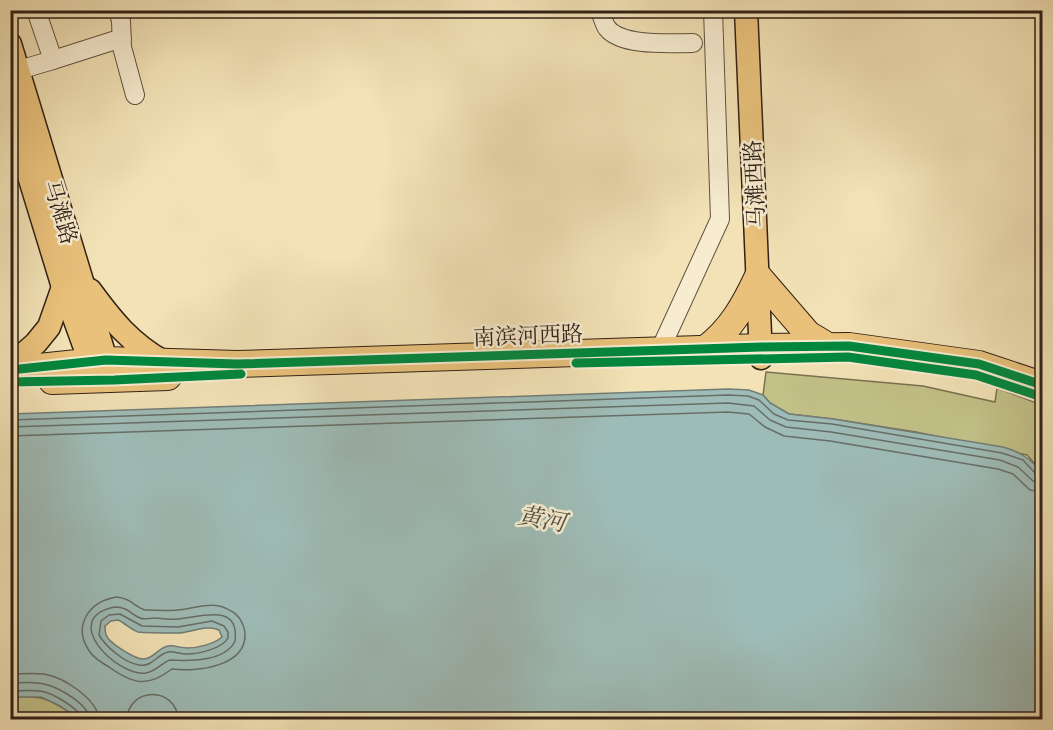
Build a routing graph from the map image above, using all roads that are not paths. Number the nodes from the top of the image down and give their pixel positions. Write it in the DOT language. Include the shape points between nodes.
graph roads {
  1 [pos="36,10"];
  2 [pos="118,10"];
  3 [pos="600,10"];
  4 [pos="713,10"];
  5 [pos="746,10"];
  6 [pos="122,38"];
  7 [pos="693,43"];
  8 [pos="10,44"];
  9 [pos="53,60"];
  10 [pos="19,70"];
  11 [pos="135,95"];
  12 [pos="10,114"];
  13 [pos="758,276"];
  14 [pos="72,283"];
  15 [pos="828,346"];
  16 [pos="705,349"];
  17 [pos="660,350"];
  18 [pos="761,352"];
  19 [pos="164,362"];
  20 [pos="10,368"];
  21 [pos="102,371"];
  22 [pos="10,382"];
  23 [pos="1042,385"];
  24 [pos="1042,397"];
  1 -- 9 [label="street"];
  2 -- 6 [label="street"];
  3 -- 7 [label="street" via="607,28 624,39"];
  4 -- 17 [label="street" via="720,219"];
  5 -- 13 [label="main road, 马滩西路"];
  6 -- 9 [label="street"];
  6 -- 11 [label="street"];
  8 -- 10 [label="main road, 马滩路"];
  9 -- 10 [label="street"];
  10 -- 14 [label="main road, 马滩路"];
  12 -- 14 [label="main road, 马滩路"];
  13 -- 15 [label="highway" via="807,334"];
  13 -- 16 [label="highway" via="733,321"];
  13 -- 18 [label="main road, 马滩西路"];
  14 -- 19 [label="main road" via="131,340"];
  14 -- 20 [label="main road" via="49,327"];
  14 -- 21 [label="main road, 马滩路"];
  15 -- 18 [label="highway, 南滨河西路"];
  15 -- 23 [label="highway, 南滨河西路" via="979,364"];
  16 -- 17 [label="highway, 南滨河西路"];
  16 -- 18 [label="highway, 南滨河西路"];
  17 -- 19 [label="highway, 南滨河西路" via="237,364"];
  18 -- 21 [label="highway, 南滨河西路" via="237,374"];
  18 -- 24 [label="highway, 南滨河西路" via="849,357 976,375"];
  19 -- 21 [label="highway, 南滨河西路"];
  20 -- 21 [label="highway, 南滨河西路"];
  21 -- 22 [label="highway, 南滨河西路"];
}
